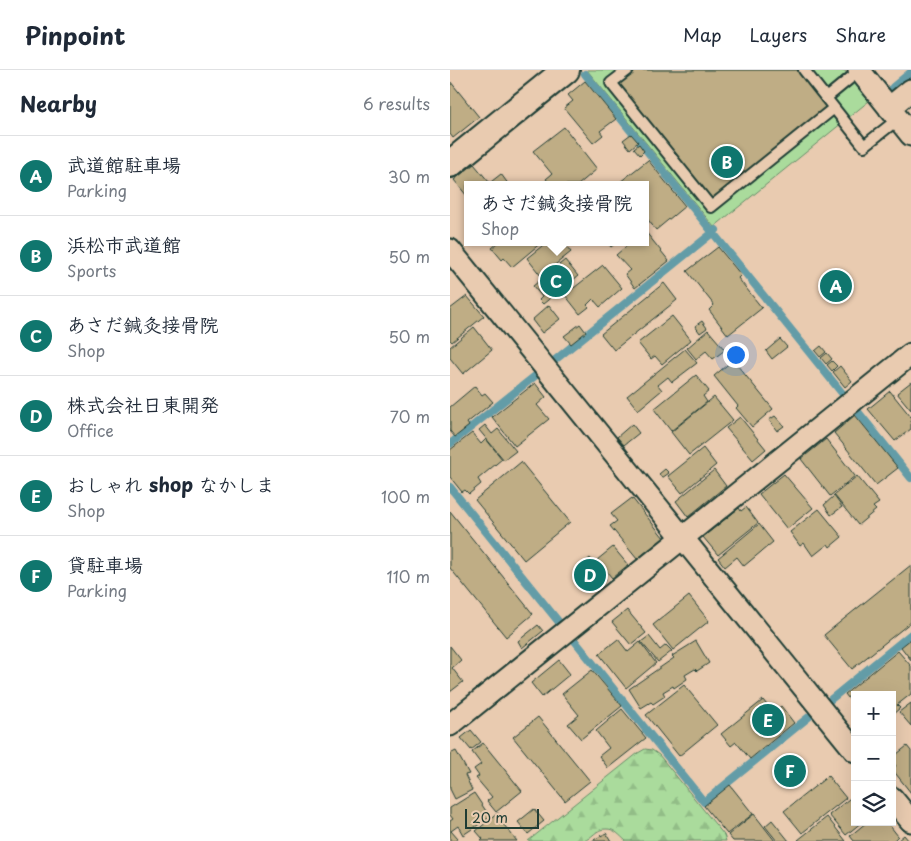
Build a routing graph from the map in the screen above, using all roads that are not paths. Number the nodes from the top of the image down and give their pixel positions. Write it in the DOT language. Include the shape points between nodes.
graph roads {
  1 [pos="566,70"];
  2 [pos="628,70"];
  3 [pos="804,70"];
  4 [pos="859,70"];
  5 [pos="614,74"];
  6 [pos="911,90"];
  7 [pos="826,98"];
  8 [pos="834,108"];
  9 [pos="893,113"];
  10 [pos="911,135"];
  11 [pos="450,164"];
  12 [pos="450,250"];
  13 [pos="911,354"];
  14 [pos="682,538"];
  15 [pos="450,725"];
  16 [pos="851,746"];
  17 [pos="896,803"];
  18 [pos="911,821"];
  1 -- 11 [label="street"];
  2 -- 5 [label="lane"];
  3 -- 7 [label="lane"];
  4 -- 7 [label="lane"];
  4 -- 9 [label="street"];
  5 -- 8 [label="lane" via="611,83 711,207"];
  6 -- 9 [label="street"];
  7 -- 8 [label="lane"];
  8 -- 9 [label="lane" via="864,146"];
  9 -- 10 [label="street"];
  12 -- 14 [label="street"];
  13 -- 14 [label="street"];
  14 -- 15 [label="street"];
  14 -- 16 [label="street"];
  17 -- 18 [label="street"];
}
